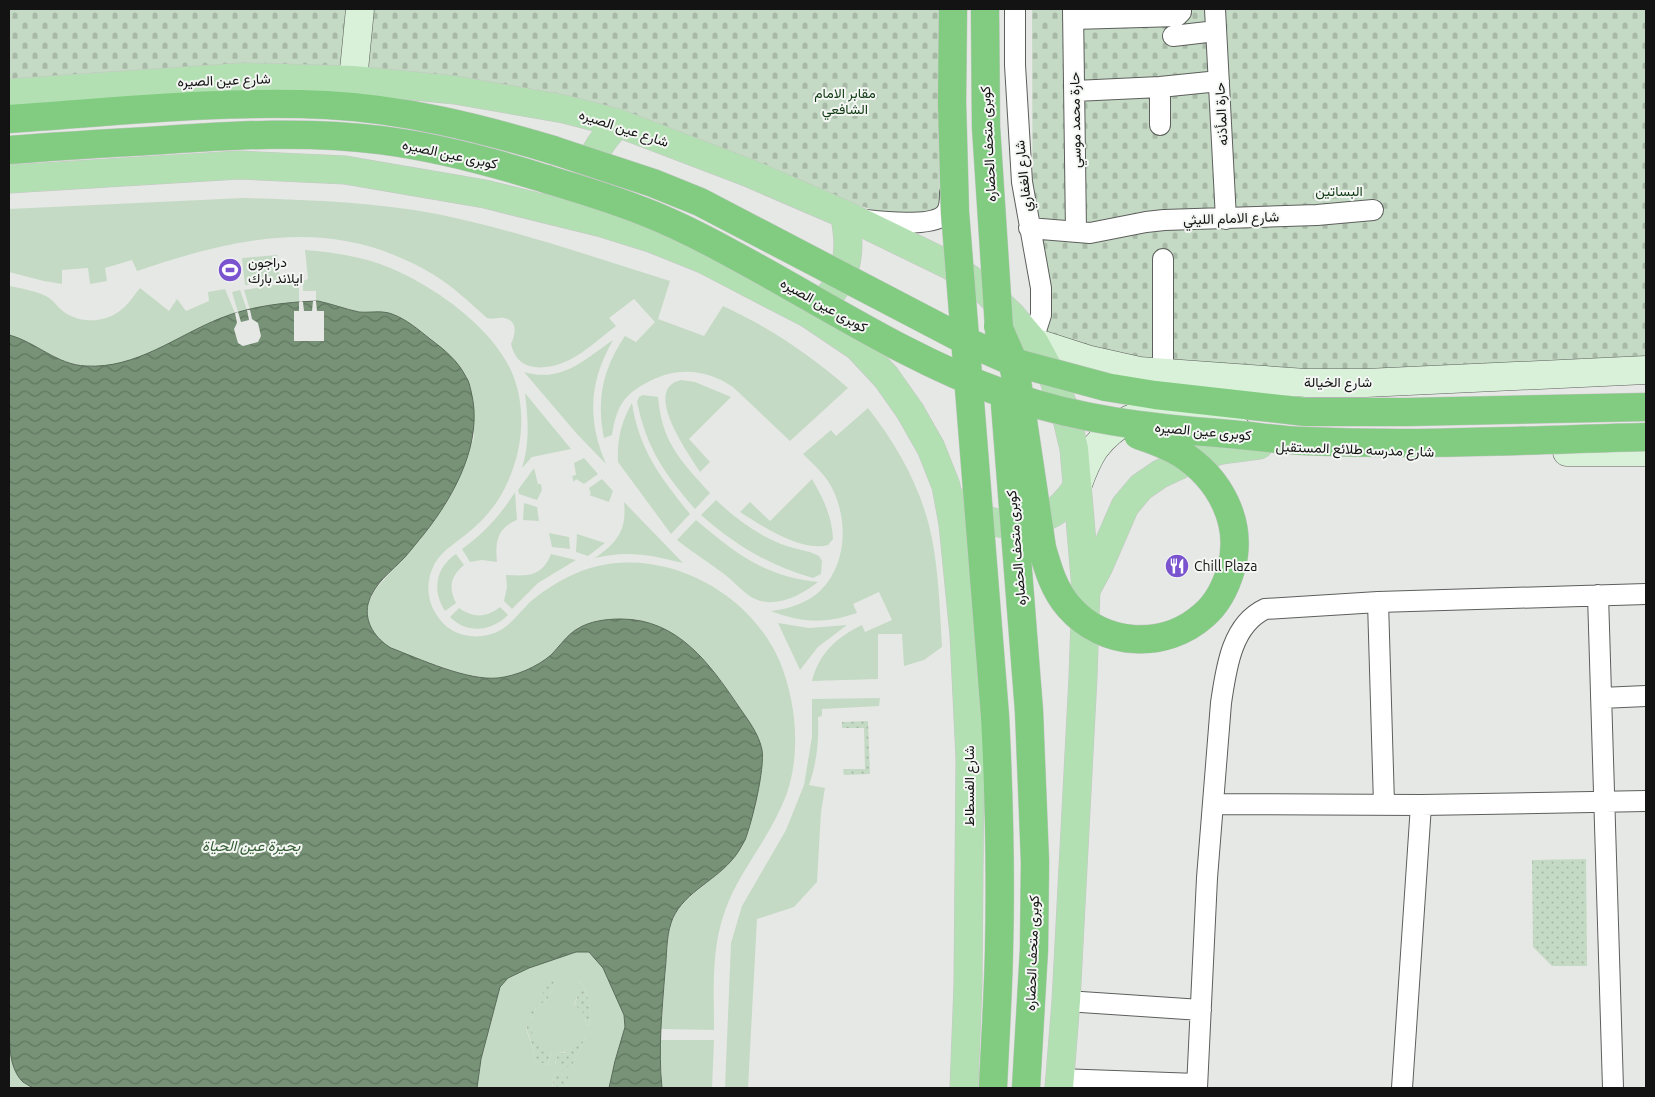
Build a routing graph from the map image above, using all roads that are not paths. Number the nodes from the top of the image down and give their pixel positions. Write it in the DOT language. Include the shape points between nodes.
graph roads {
  1 [pos="360,9"];
  2 [pos="945,9"];
  3 [pos="953,9"];
  4 [pos="985,9"];
  5 [pos="1015,9"];
  6 [pos="1181,9"];
  7 [pos="1215,9"];
  8 [pos="1073,14"];
  9 [pos="1216,31"];
  10 [pos="1173,36"];
  11 [pos="354,80"];
  12 [pos="1219,81"];
  13 [pos="1160,87"];
  14 [pos="1075,91"];
  15 [pos="9,93"];
  16 [pos="9,119"];
  17 [pos="618,123"];
  18 [pos="1160,125"];
  19 [pos="9,150"];
  20 [pos="9,179"];
  21 [pos="1373,210"];
  22 [pos="850,217"];
  23 [pos="1226,219"];
  24 [pos="602,223"];
  25 [pos="1030,228"];
  26 [pos="1083,233"];
  27 [pos="1163,259"];
  28 [pos="809,314"];
  29 [pos="998,326"];
  30 [pos="1034,341"];
  31 [pos="1646,370"];
  32 [pos="1162,373"];
  33 [pos="1646,407"];
  34 [pos="1095,420"];
  35 [pos="1646,437"];
  36 [pos="1259,445"];
  37 [pos="1646,452"];
  38 [pos="946,486"];
  39 [pos="1077,487"];
  40 [pos="1086,590"];
  41 [pos="1646,594"];
  42 [pos="1598,595"];
  43 [pos="1378,602"];
  44 [pos="1646,696"];
  45 [pos="1601,698"];
  46 [pos="1646,800"];
  47 [pos="1605,801"];
  48 [pos="1214,804"];
  49 [pos="1384,804"];
  50 [pos="1421,805"];
  51 [pos="1066,1001"];
  52 [pos="1201,1010"];
  53 [pos="1059,1084"];
  54 [pos="1197,1086"];
  55 [pos="964,1088"];
  56 [pos="993,1088"];
  57 [pos="1026,1088"];
  58 [pos="1402,1088"];
  59 [pos="1613,1088"];
  1 -- 11 [label="street"];
  2 -- 22 [label="street" via="949,206 937,219 919,222"];
  3 -- 56 [label="highway, bridge" via="955,212 995,716 1000,868"];
  4 -- 29 [label="highway, كوبرى متحف الحضاره, bridge" via="986,127"];
  5 -- 25 [label="street, شارع الغفاري" via="1022,182"];
  6 -- 8 [label="street" via="1177,16"];
  7 -- 9 [label="street, حارة المأذنه"];
  8 -- 14 [label="street, حارة محمد موسي"];
  9 -- 10 [label="street"];
  9 -- 12 [label="street, حارة المأذنه"];
  11 -- 15 [label="main road, شارع عين الصيره" via="243,77"];
  11 -- 17 [label="main road, شارع عين الصيره" via="455,90 564,109"];
  12 -- 13 [label="street"];
  12 -- 23 [label="street, حارة المأذنه"];
  13 -- 14 [label="street"];
  13 -- 18 [label="street"];
  14 -- 26 [label="street, حارة محمد موسي"];
  16 -- 33 [label="highway, كوبرى عين الصيره, bridge" via="272,103 379,110 496,133 605,166 700,202 970,343 1013,362 1106,387 1172,398 1306,412"];
  17 -- 22 [label="main road, شارع عين الصيره" via="749,172"];
  17 -- 24 [label="main road" via="602,139 592,160 588,183 591,205"];
  19 -- 34 [label="highway, كوبرى عين الصيره, bridge" via="270,134 380,140 490,161 645,212 733,254 913,355 1001,393"];
  20 -- 24 [label="main road" via="239,165 345,170 485,194"];
  21 -- 23 [label="street, شارع الامام الليثي"];
  22 -- 28 [label="main road" via="844,272 835,289"];
  22 -- 30 [label="main road, شارع عين الصيره" via="951,266 1012,316"];
  23 -- 26 [label="street, شارع الامام الليثي" via="1146,222"];
  24 -- 28 [label="main road" via="652,238 703,259"];
  25 -- 26 [label="street, شارع الامام الليثي"];
  25 -- 30 [label="street, شارع الغفاري" via="1041,288 1041,315"];
  27 -- 32 [label="street"];
  28 -- 38 [label="main road" via="858,347 886,377 910,410 931,448"];
  29 -- 34 [label="highway, bridge" via="1011,356 1018,387 1042,548 1056,589 1083,621 1100,631 1136,640 1174,634 1206,614 1227,582 1235,545 1229,509 1209,478 1180,452"];
  29 -- 57 [label="highway, كوبرى متحف الحضاره, bridge" via="1029,711 1035,862"];
  30 -- 32 [label="street, شارع الخيالة" via="1120,368"];
  30 -- 39 [label="main road, شارع عين الصيره" via="1052,375 1065,411 1074,449"];
  31 -- 32 [label="street, شارع الخيالة" via="1366,382 1306,382"];
  34 -- 35 [label="highway, كوبرى عين الصيره, bridge" via="1302,441 1403,443"];
  36 -- 37 [label="street, شارع مدرسه طلائع المستقبل" via="1360,452"];
  36 -- 39 [label="street, شارع مدرسه طلائع المستقبل" via="1228,425 1208,419 1170,411 1148,413 1111,431 1084,467"];
  36 -- 40 [label="main road" via="1221,450 1190,460 1141,487 1125,506"];
  38 -- 39 [label="main road" via="966,508 981,518 1017,525 1052,514"];
  38 -- 55 [label="main road, شارع الفسطاط" via="959,578 970,759"];
  39 -- 40 [label="main road"];
  40 -- 51 [label="main road"];
  41 -- 42 [label="street"];
  42 -- 43 [label="street"];
  42 -- 45 [label="street"];
  43 -- 48 [label="street" via="1265,609 1247,622 1230,656 1225,676"];
  43 -- 49 [label="street"];
  44 -- 45 [label="street"];
  45 -- 47 [label="street"];
  46 -- 47 [label="street"];
  47 -- 50 [label="street"];
  47 -- 59 [label="street"];
  48 -- 49 [label="street"];
  48 -- 52 [label="street"];
  49 -- 50 [label="street"];
  50 -- 58 [label="street"];
  51 -- 52 [label="street"];
  51 -- 53 [label="main road"];
  52 -- 54 [label="street"];
  53 -- 54 [label="street"];
}
